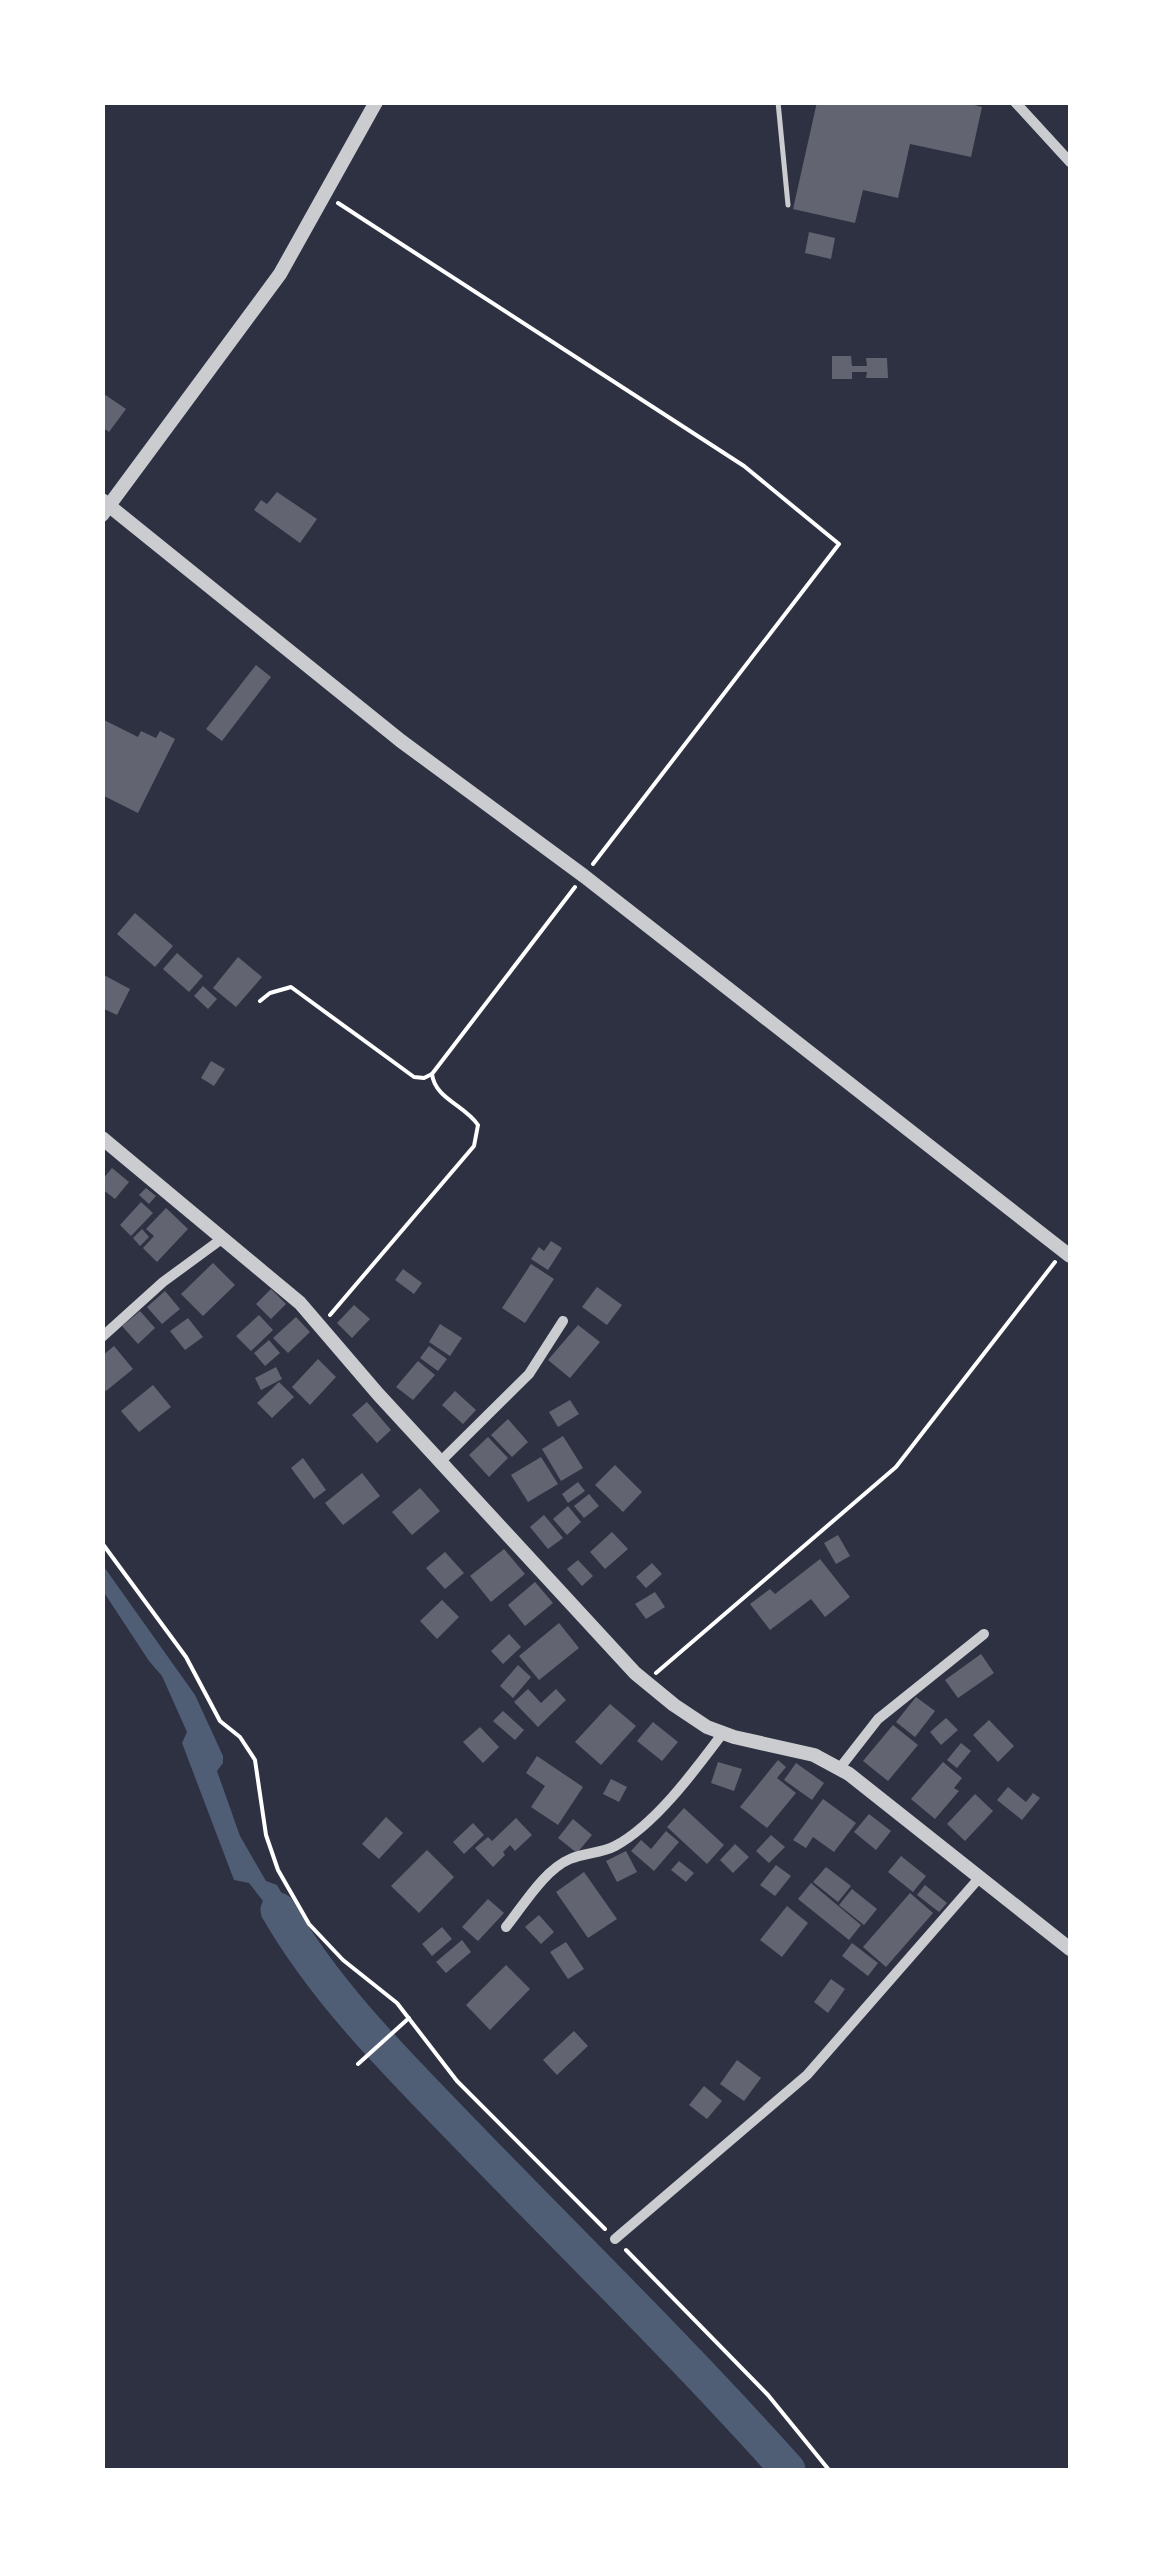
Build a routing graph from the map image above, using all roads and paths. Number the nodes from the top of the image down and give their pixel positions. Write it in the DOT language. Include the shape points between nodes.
graph roads {
  1 [pos="376,102"];
  2 [pos="778,102"];
  3 [pos="1015,102"];
  4 [pos="1070,162"];
  5 [pos="327,196"];
  6 [pos="788,205"];
  7 [pos="105,507"];
  8 [pos="584,876"];
  9 [pos="260,1001"];
  10 [pos="432,1074"];
  11 [pos="102,1138"];
  12 [pos="223,1238"];
  13 [pos="1067,1253"];
  14 [pos="563,1321"];
  15 [pos="320,1326"];
  16 [pos="102,1337"];
  17 [pos="440,1462"];
  18 [pos="102,1543"];
  19 [pos="984,1634"];
  20 [pos="646,1681"];
  21 [pos="723,1733"];
  22 [pos="838,1769"];
  23 [pos="980,1878"];
  24 [pos="506,1927"];
  25 [pos="1070,1949"];
  26 [pos="408,2019"];
  27 [pos="358,2064"];
  28 [pos="614,2238"];
  29 [pos="829,2470"];
  1 -- 5 [label="street"];
  2 -- 6 [label="lane"];
  3 -- 4 [label="street"];
  5 -- 7 [label="street" via="280,274"];
  5 -- 8 [label="path" via="744,466 840,544"];
  7 -- 8 [label="street"];
  8 -- 10 [label="path"];
  8 -- 13 [label="street"];
  9 -- 10 [label="path" via="291,987 414,1077"];
  10 -- 15 [label="path" via="440,1092 478,1125 474,1146"];
  11 -- 12 [label="street"];
  12 -- 15 [label="street"];
  12 -- 16 [label="street"];
  13 -- 20 [label="path" via="896,1467"];
  14 -- 17 [label="street" via="529,1374"];
  15 -- 17 [label="street"];
  17 -- 20 [label="street"];
  18 -- 26 [label="path" via="186,1657 220,1721 255,1760 266,1834 309,1924"];
  19 -- 22 [label="street" via="878,1719"];
  20 -- 21 [label="street"];
  21 -- 22 [label="street" via="814,1755"];
  21 -- 24 [label="street" via="651,1817 614,1847 567,1860"];
  22 -- 23 [label="street"];
  23 -- 25 [label="street"];
  23 -- 28 [label="street" via="807,2075"];
  26 -- 27 [label="path"];
  26 -- 28 [label="path" via="457,2081"];
  28 -- 29 [label="path" via="768,2395"];
}
